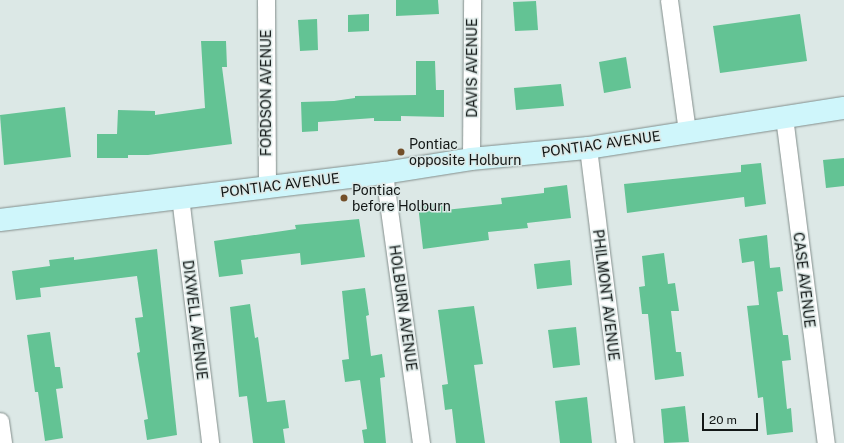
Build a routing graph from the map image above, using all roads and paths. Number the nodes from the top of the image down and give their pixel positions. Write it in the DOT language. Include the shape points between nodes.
graph roads {
  1 [pos="266,0"];
  2 [pos="472,0"];
  3 [pos="669,0"];
  4 [pos="844,108"];
  5 [pos="784,117"];
  6 [pos="687,131"];
  7 [pos="588,148"];
  8 [pos="471,159"];
  9 [pos="384,173"];
  10 [pos="267,185"];
  11 [pos="180,197"];
  12 [pos="0,220"];
  13 [pos="0,421"];
  14 [pos="3,443"];
  15 [pos="210,443"];
  16 [pos="421,443"];
  17 [pos="625,443"];
  18 [pos="826,443"];
  1 -- 10 [label="street, FORDSON AVENUE"];
  2 -- 8 [label="street, DAVIS AVENUE"];
  3 -- 6 [label="street"];
  4 -- 5 [label="main road, PONTIAC AVENUE"];
  5 -- 6 [label="main road, PONTIAC AVENUE"];
  5 -- 18 [label="street, CASE AVENUE"];
  6 -- 7 [label="main road, PONTIAC AVENUE"];
  7 -- 8 [label="main road, PONTIAC AVENUE"];
  7 -- 17 [label="street, PHILMONT AVENUE"];
  8 -- 9 [label="main road, PONTIAC AVENUE"];
  9 -- 10 [label="main road, PONTIAC AVENUE"];
  9 -- 16 [label="street, HOLBURN AVENUE"];
  10 -- 11 [label="main road, PONTIAC AVENUE"];
  11 -- 12 [label="main road, PONTIAC AVENUE"];
  11 -- 15 [label="street, DIXWELL AVENUE"];
  13 -- 14 [label="street"];
}
